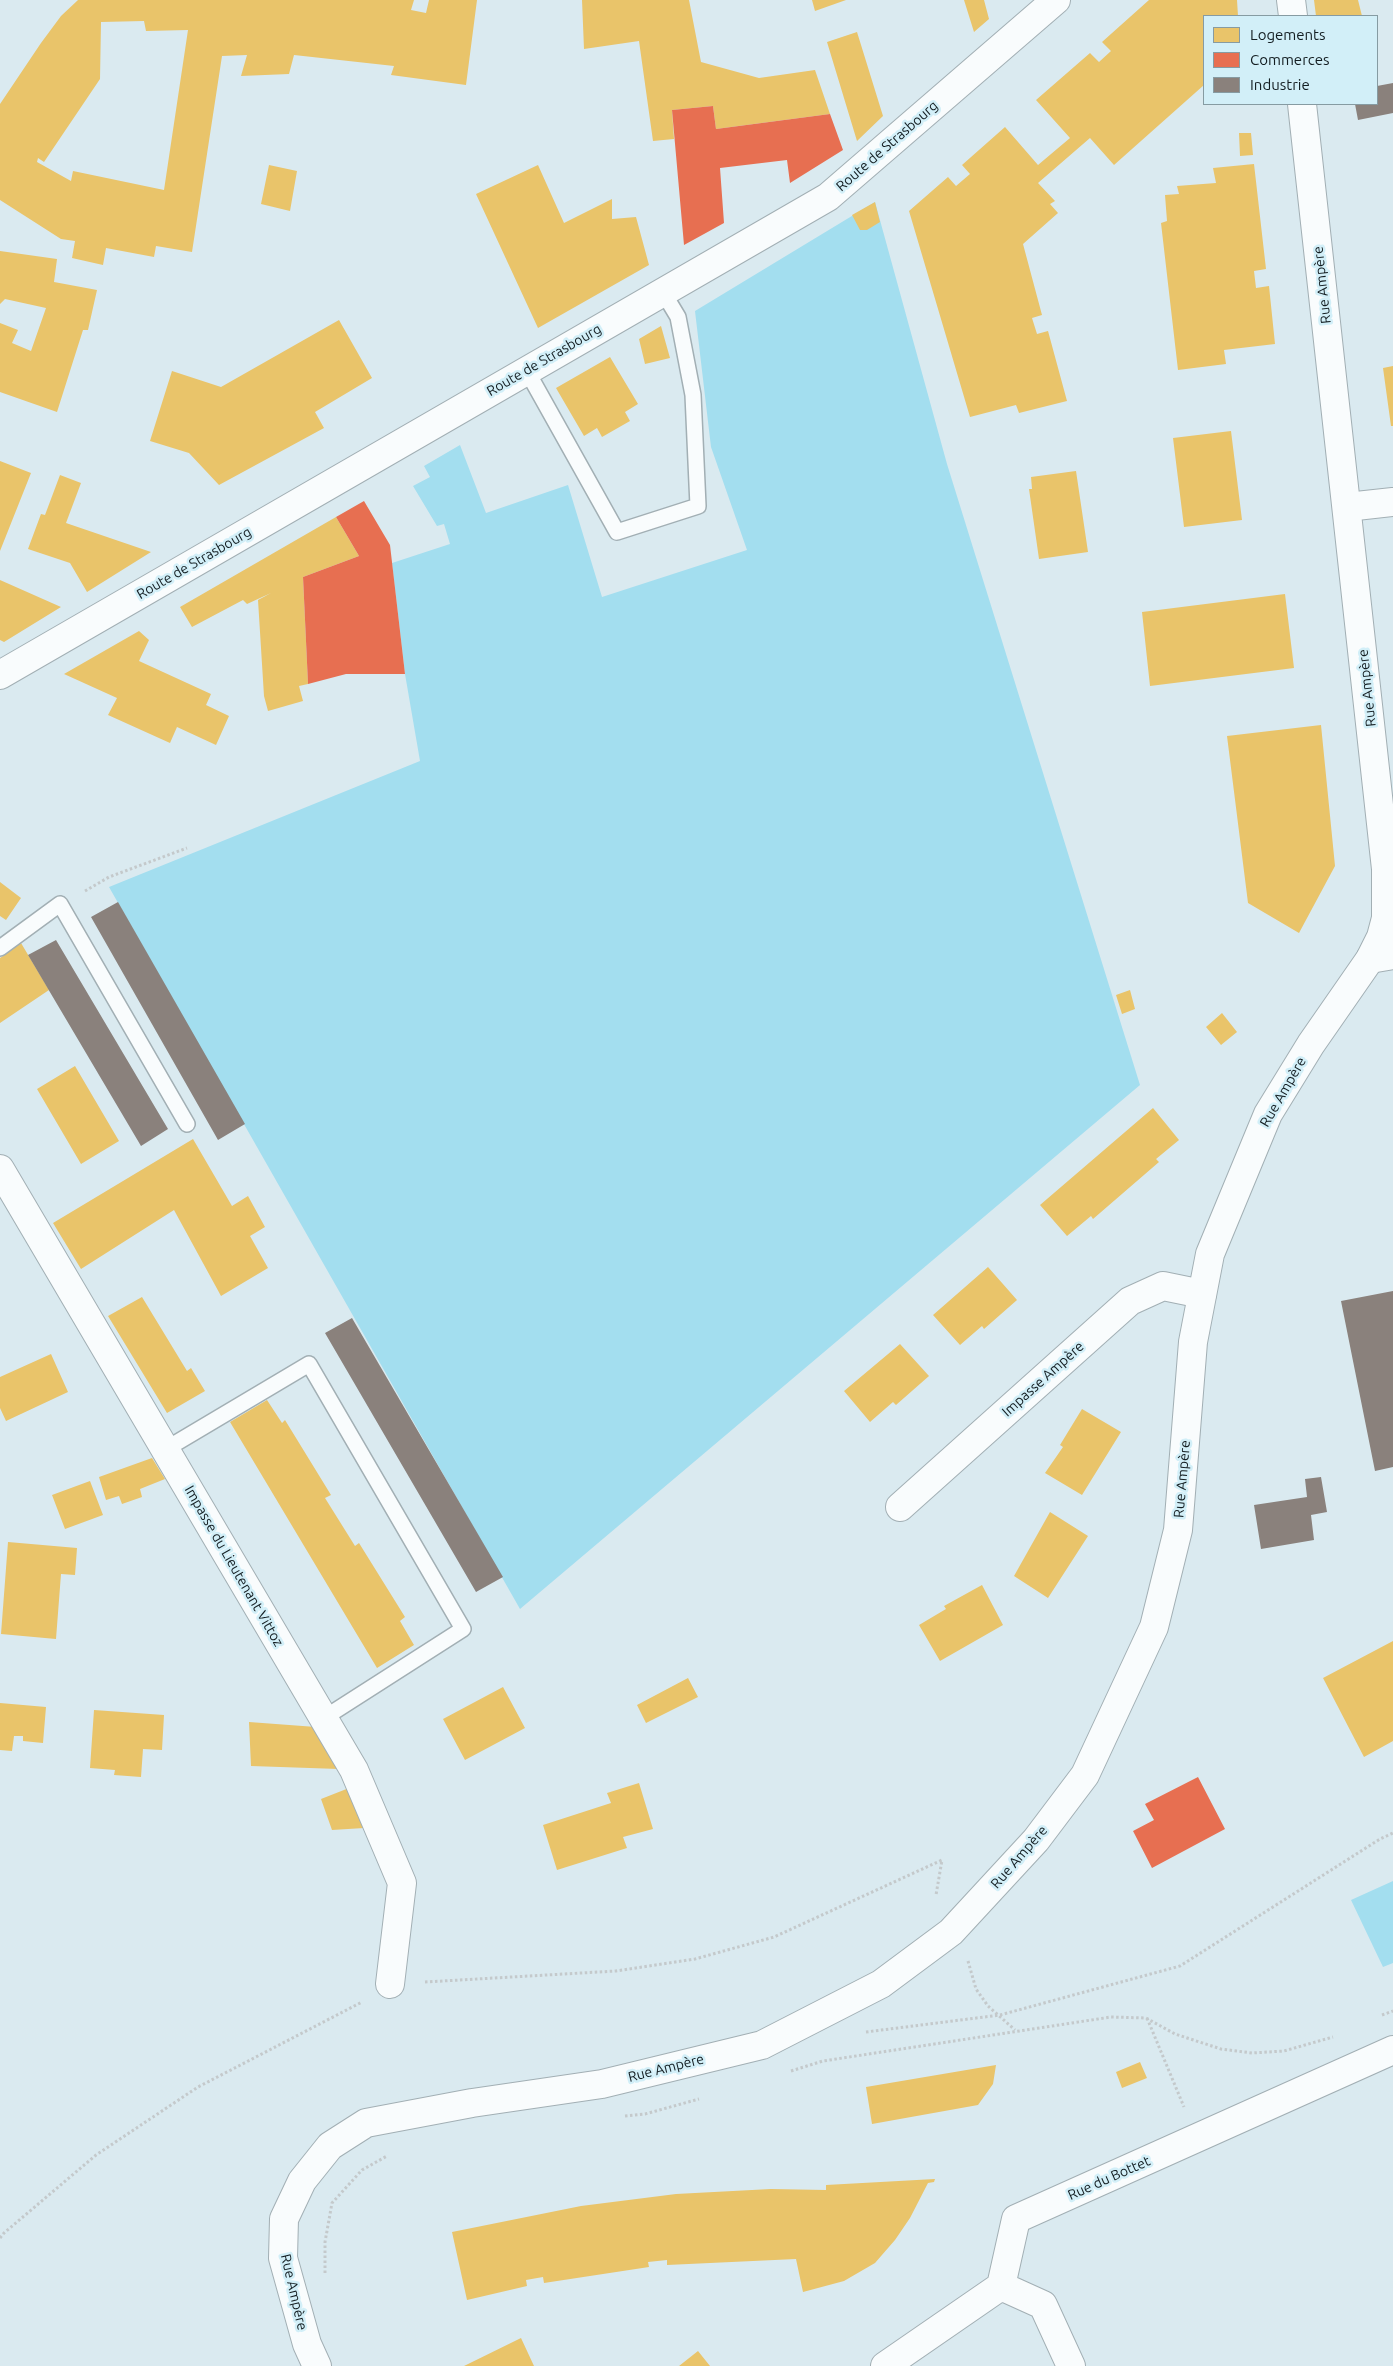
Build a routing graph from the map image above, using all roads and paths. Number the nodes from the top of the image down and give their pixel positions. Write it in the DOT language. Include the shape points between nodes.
graph roads {
  1 [pos="1056,0"];
  2 [pos="1291,0"];
  3 [pos="1293,15"];
  4 [pos="1302,105"];
  5 [pos="663,292"];
  6 [pos="526,371"];
  7 [pos="1393,502"];
  8 [pos="1346,507"];
  9 [pos="0,675"];
  10 [pos="187,848"];
  11 [pos="60,904"];
  12 [pos="0,948"];
  13 [pos="1381,957"];
  14 [pos="187,1124"];
  15 [pos="0,1169"];
  16 [pos="1202,1294"];
  17 [pos="166,1449"];
  18 [pos="900,1507"];
  19 [pos="324,1718"];
  20 [pos="1393,1833"];
  21 [pos="951,1932"];
  22 [pos="390,1984"];
  23 [pos="1393,2011"];
  24 [pos="1000,2015"];
  25 [pos="1146,2018"];
  26 [pos="1375,2018"];
  27 [pos="808,2021"];
  28 [pos="1016,2030"];
  29 [pos="1340,2034"];
  30 [pos="1393,2050"];
  31 [pos="789,2072"];
  32 [pos="700,2098"];
  33 [pos="617,2118"];
  34 [pos="1196,2139"];
  35 [pos="392,2154"];
  36 [pos="0,2238"];
  37 [pos="325,2276"];
  38 [pos="1001,2286"];
  39 [pos="316,2366"];
  40 [pos="885,2366"];
  41 [pos="1071,2366"];
  1 -- 5 [label="street, Route de Strasbourg" via="828,197"];
  2 -- 3 [label="street"];
  4 -- 8 [label="street, Rue Ampère"];
  5 -- 6 [label="street, Route de Strasbourg"];
  5 -- 6 [label="lane" via="678,317 693,395 698,506 617,532"];
  6 -- 9 [label="street, Route de Strasbourg"];
  7 -- 8 [label="street"];
  8 -- 13 [label="street, Rue Ampère" via="1386,878 1386,918 1381,937"];
  10 -- 11 [label="path" via="109,877"];
  11 -- 12 [label="lane"];
  11 -- 14 [label="lane"];
  13 -- 16 [label="street, Rue Ampère" via="1311,1044 1268,1114 1210,1254"];
  15 -- 17 [label="street, Impasse du Lieutenant Vittoz"];
  16 -- 18 [label="street, Impasse Ampère" via="1163,1286 1130,1301"];
  16 -- 21 [label="street, Rue Ampère" via="1193,1342 1178,1530 1154,1627 1085,1775 1036,1840"];
  17 -- 19 [label="street, Impasse du Lieutenant Vittoz"];
  17 -- 19 [label="lane" via="309,1364 463,1629"];
  19 -- 22 [label="street, Impasse du Lieutenant Vittoz" via="354,1770 402,1883"];
  20 -- 24 [label="path" via="1180,1966"];
  21 -- 22 [label="path" via="936,1893 942,1860 774,1937 694,1959 616,1971"];
  21 -- 24 [label="path" via="966,1955 976,1989 988,2006"];
  21 -- 27 [label="street, Rue Ampère" via="881,1984"];
  22 -- 36 [label="path" via="351,2009 198,2087 96,2155"];
  23 -- 26 [label="path"];
  24 -- 27 [label="path" via="848,2034"];
  24 -- 28 [label="path"];
  25 -- 28 [label="path" via="1111,2017"];
  25 -- 29 [label="path" via="1184,2037 1221,2049 1252,2053 1284,2051"];
  25 -- 34 [label="path"];
  27 -- 39 [label="street, Rue Ampère" via="762,2045 602,2084 366,2123 330,2146 302,2181 284,2219 283,2258"];
  28 -- 31 [label="path" via="823,2061"];
  30 -- 34 [label="street, Rue du Bottet"];
  32 -- 33 [label="path" via="645,2114"];
  34 -- 38 [label="street, Rue du Bottet" via="1016,2219"];
  35 -- 37 [label="path" via="362,2170 332,2203 324,2242"];
  38 -- 40 [label="street"];
  38 -- 41 [label="street" via="1043,2305"];
}
